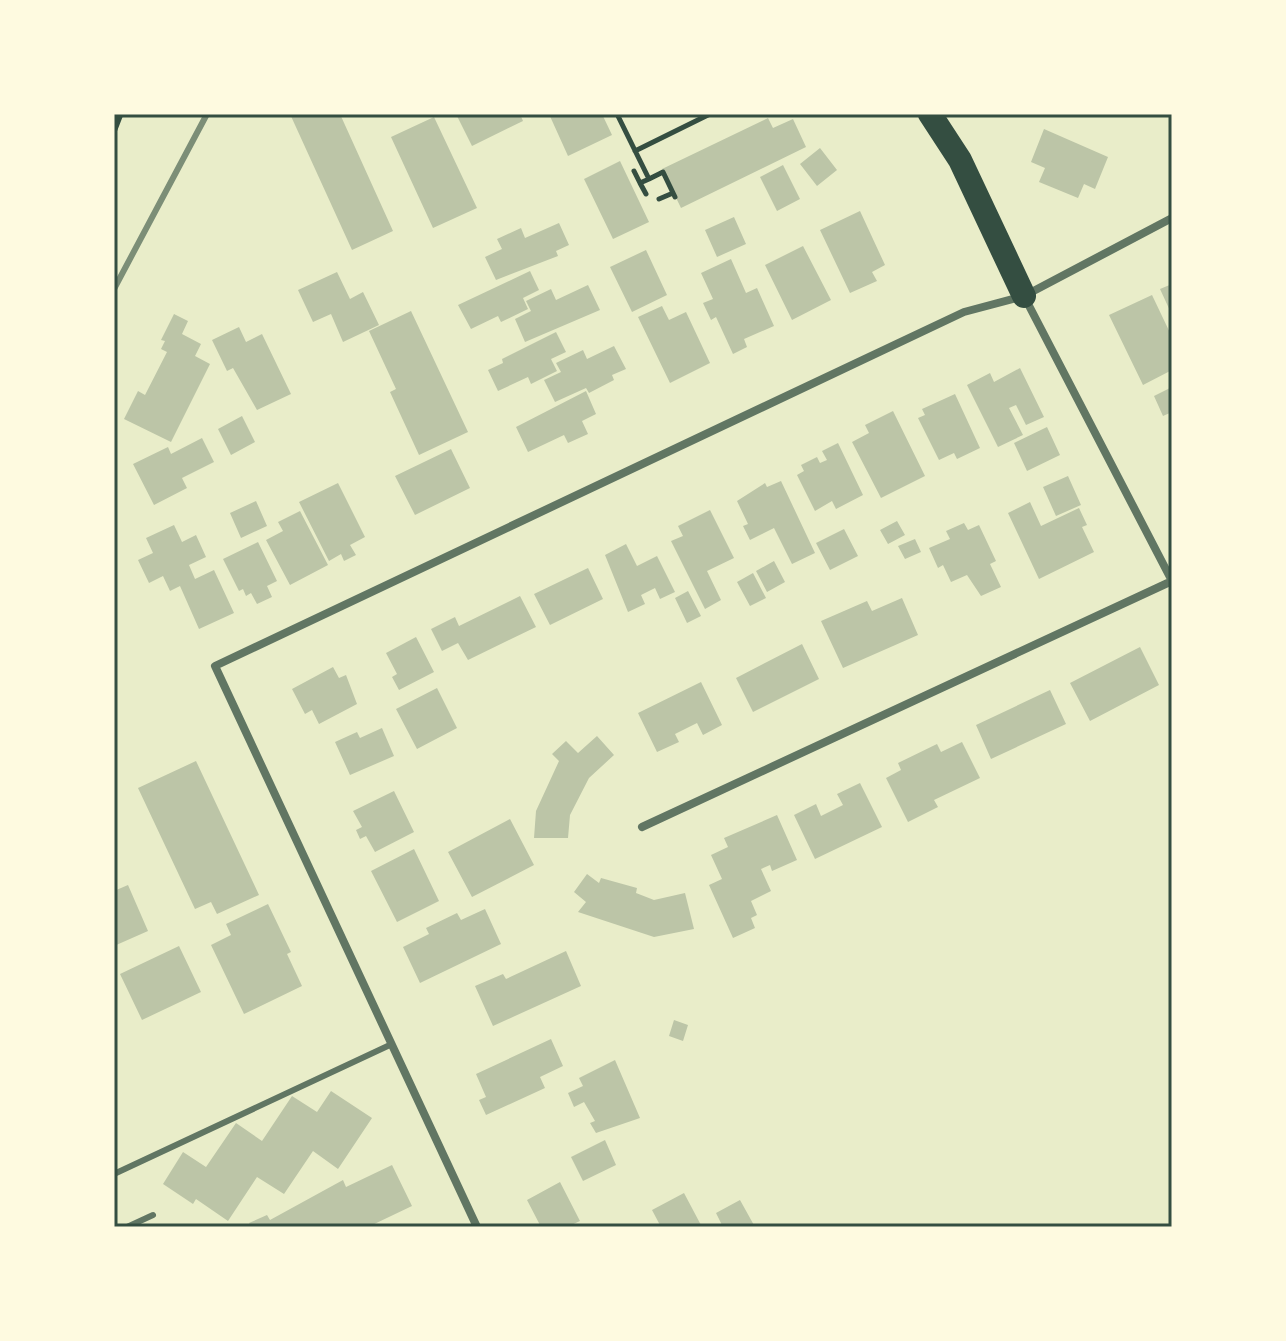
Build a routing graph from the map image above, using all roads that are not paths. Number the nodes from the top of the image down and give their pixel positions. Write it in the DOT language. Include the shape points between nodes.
graph roads {
  1 [pos="930,114"];
  2 [pos="1172,218"];
  3 [pos="1024,296"];
  4 [pos="1172,581"];
  5 [pos="642,827"];
  6 [pos="392,1044"];
  7 [pos="114,1174"];
  8 [pos="153,1215"];
  9 [pos="127,1227"];
  10 [pos="477,1227"];
  1 -- 3 [label="highway" via="960,160"];
  2 -- 3 [label="street"];
  3 -- 4 [label="street"];
  3 -- 6 [label="street" via="964,312 215,666"];
  4 -- 5 [label="street"];
  6 -- 7 [label="lane"];
  6 -- 10 [label="street"];
  8 -- 9 [label="lane"];
}
